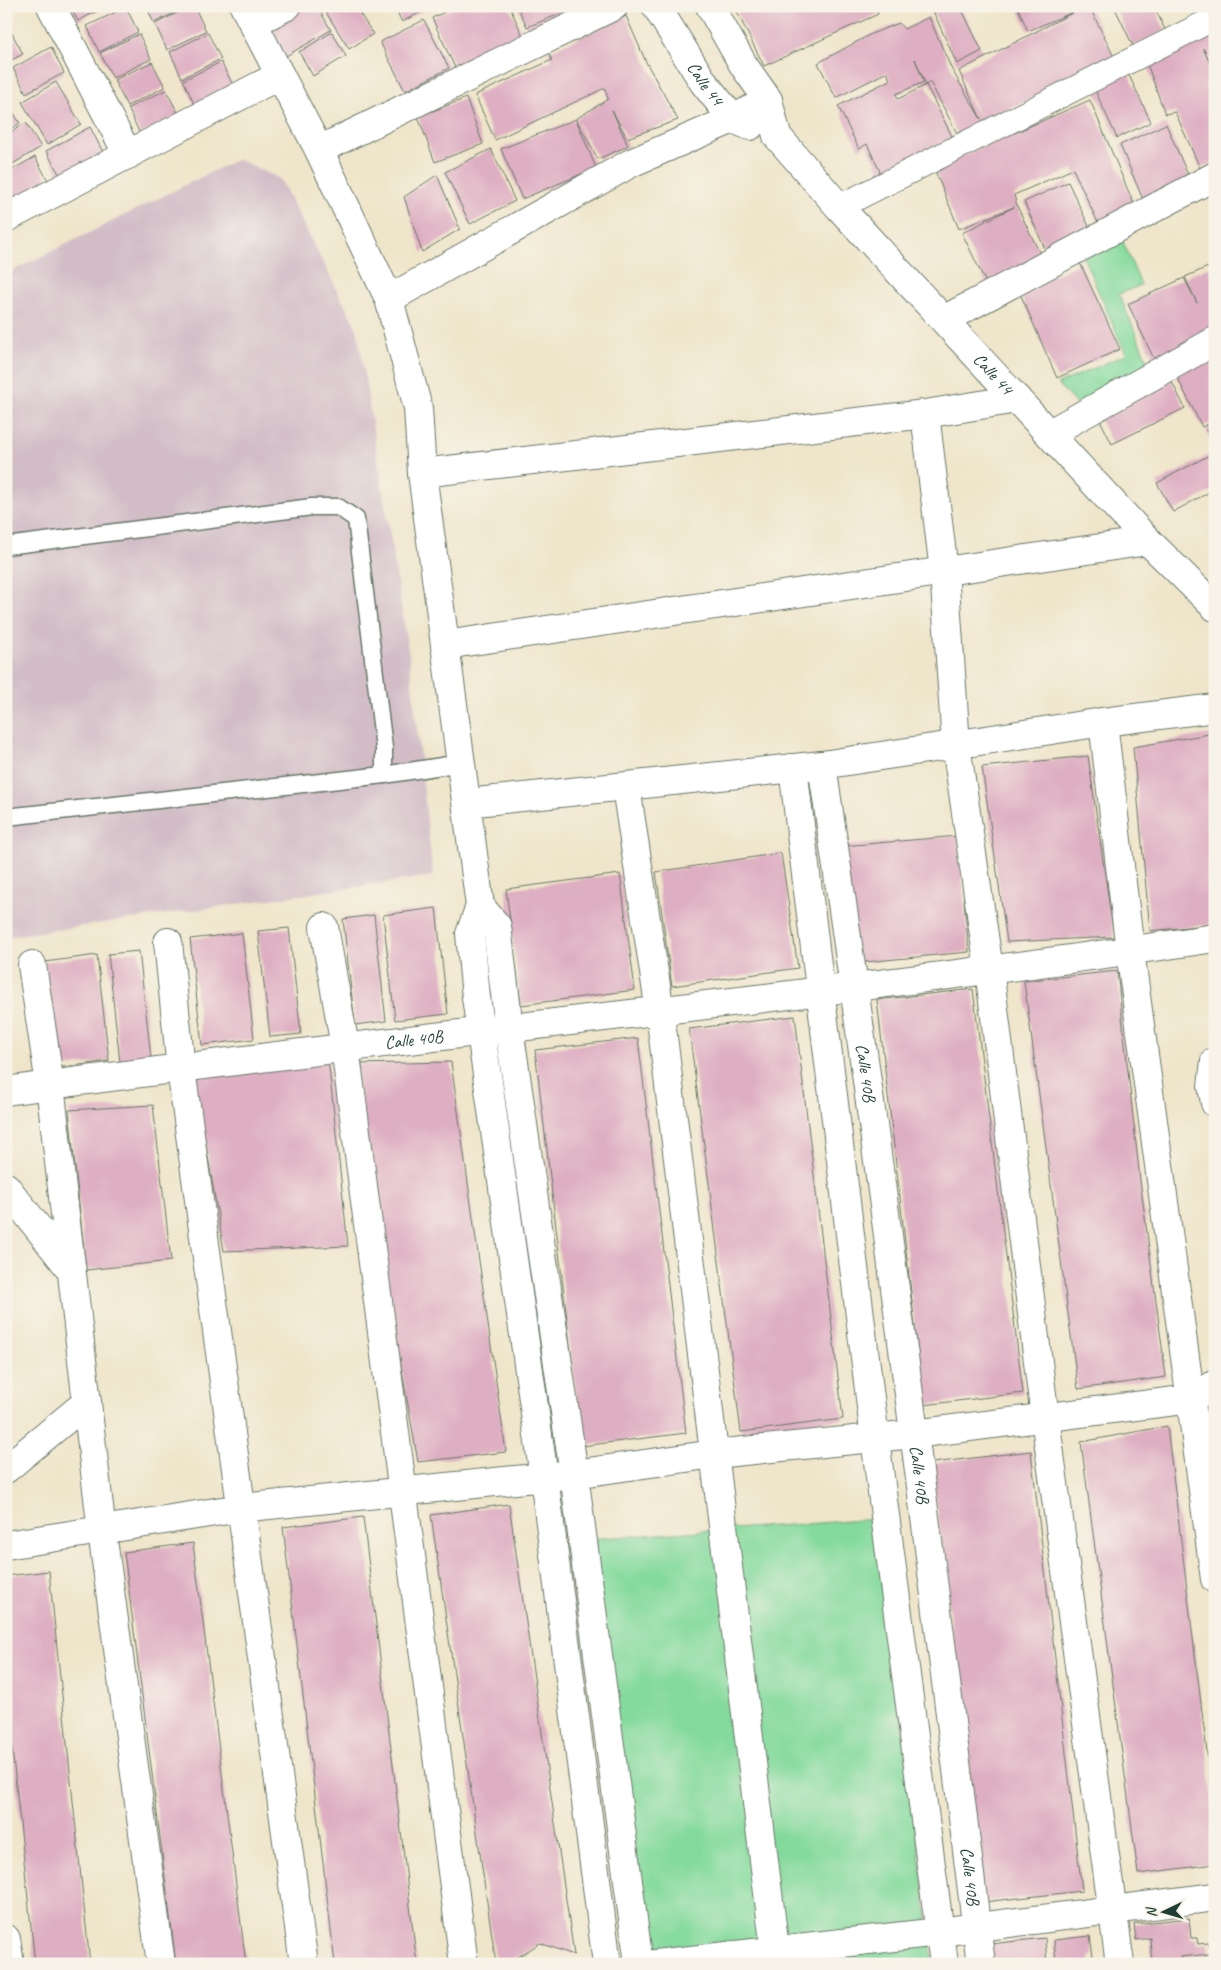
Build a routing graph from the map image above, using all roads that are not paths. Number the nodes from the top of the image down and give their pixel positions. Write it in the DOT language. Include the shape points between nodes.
graph roads {
  1 [pos="51,6"];
  2 [pos="287,6"];
  3 [pos="614,6"];
  4 [pos="656,6"];
  5 [pos="710,6"];
  6 [pos="249,15"];
  7 [pos="1215,18"];
  8 [pos="280,75"];
  9 [pos="768,100"];
  10 [pos="733,119"];
  11 [pos="777,136"];
  12 [pos="319,150"];
  13 [pos="128,155"];
  14 [pos="1215,176"];
  15 [pos="839,207"];
  16 [pos="6,218"];
  17 [pos="389,300"];
  18 [pos="945,320"];
  19 [pos="1215,341"];
  20 [pos="1017,399"];
  21 [pos="925,414"];
  22 [pos="1050,433"];
  23 [pos="422,473"];
  24 [pos="1148,541"];
  25 [pos="6,546"];
  26 [pos="944,571"];
  27 [pos="1215,606"];
  28 [pos="445,645"];
  29 [pos="1215,708"];
  30 [pos="1103,722"];
  31 [pos="956,745"];
  32 [pos="462,763"];
  33 [pos="822,765"];
  34 [pos="793,768"];
  35 [pos="384,775"];
  36 [pos="626,787"];
  37 [pos="467,803"];
  38 [pos="6,817"];
  39 [pos="480,906"];
  40 [pos="324,927"];
  41 [pos="1215,938"];
  42 [pos="168,942"];
  43 [pos="1130,951"];
  44 [pos="32,965"];
  45 [pos="989,969"];
  46 [pos="855,987"];
  47 [pos="822,991"];
  48 [pos="660,1012"];
  49 [pos="509,1028"];
  50 [pos="481,1032"];
  51 [pos="345,1047"];
  52 [pos="1215,1061"];
  53 [pos="181,1069"];
  54 [pos="50,1084"];
  55 [pos="6,1091"];
  56 [pos="1215,1103"];
  57 [pos="6,1187"];
  58 [pos="72,1270"];
  59 [pos="1215,1384"];
  60 [pos="1191,1399"];
  61 [pos="87,1402"];
  62 [pos="1044,1418"];
  63 [pos="914,1434"];
  64 [pos="875,1439"];
  65 [pos="714,1454"];
  66 [pos="6,1469"];
  67 [pos="574,1474"];
  68 [pos="544,1477"];
  69 [pos="402,1493"];
  70 [pos="241,1508"];
  71 [pos="102,1532"];
  72 [pos="6,1544"];
  73 [pos="1215,1578"];
  74 [pos="1215,1897"];
  75 [pos="1113,1910"];
  76 [pos="977,1927"];
  77 [pos="939,1932"];
  78 [pos="6,1939"];
  79 [pos="775,1950"];
  80 [pos="10,1964"];
  81 [pos="161,1964"];
  82 [pos="304,1964"];
  83 [pos="464,1964"];
  84 [pos="607,1964"];
  85 [pos="639,1964"];
  86 [pos="655,1964"];
  87 [pos="944,1964"];
  88 [pos="981,1964"];
  89 [pos="1120,1964"];
  1 -- 13 [label="street"];
  2 -- 6 [label="street"];
  3 -- 12 [label="street"];
  4 -- 10 [label="street, Calle 44" via="704,82"];
  5 -- 9 [label="street, Calle 44" via="744,66"];
  6 -- 8 [label="street"];
  7 -- 15 [label="street"];
  8 -- 12 [label="street"];
  8 -- 13 [label="street"];
  9 -- 10 [label="street"];
  9 -- 11 [label="street, Calle 44"];
  10 -- 11 [label="street, Calle 44"];
  10 -- 17 [label="street" via="631,163"];
  11 -- 15 [label="street, Calle 44"];
  12 -- 17 [label="street"];
  13 -- 16 [label="street"];
  14 -- 18 [label="street"];
  15 -- 18 [label="street, Calle 44"];
  17 -- 23 [label="street" via="418,408"];
  18 -- 20 [label="street, Calle 44"];
  19 -- 22 [label="street"];
  20 -- 21 [label="street"];
  20 -- 22 [label="street, Calle 44"];
  21 -- 23 [label="street"];
  21 -- 26 [label="street"];
  22 -- 24 [label="street, Calle 44"];
  23 -- 28 [label="street"];
  24 -- 26 [label="street"];
  24 -- 27 [label="street, Calle 44"];
  25 -- 35 [label="lane" via="312,507 338,507 356,519 384,748"];
  26 -- 28 [label="street"];
  26 -- 31 [label="street"];
  28 -- 32 [label="street"];
  29 -- 30 [label="street"];
  30 -- 31 [label="street"];
  30 -- 43 [label="street"];
  31 -- 33 [label="street"];
  31 -- 45 [label="street"];
  32 -- 35 [label="lane"];
  32 -- 37 [label="street"];
  33 -- 34 [label="street"];
  33 -- 46 [label="street, Calle 40B"];
  34 -- 36 [label="street"];
  34 -- 47 [label="street, Calle 40B"];
  35 -- 38 [label="lane"];
  36 -- 37 [label="street"];
  36 -- 48 [label="street"];
  37 -- 39 [label="street"];
  39 -- 49 [label="street" via="497,926"];
  39 -- 50 [label="street" via="470,934"];
  40 -- 51 [label="street"];
  41 -- 43 [label="street, Calle 40B"];
  42 -- 53 [label="street"];
  43 -- 45 [label="street, Calle 40B"];
  43 -- 60 [label="street"];
  44 -- 54 [label="street"];
  45 -- 46 [label="street, Calle 40B"];
  45 -- 62 [label="street"];
  46 -- 47 [label="street, Calle 40B"];
  46 -- 63 [label="street, Calle 40B"];
  47 -- 48 [label="street, Calle 40B"];
  47 -- 64 [label="street, Calle 40B"];
  48 -- 49 [label="street, Calle 40B"];
  48 -- 65 [label="street"];
  49 -- 50 [label="street, Calle 40B"];
  49 -- 67 [label="street"];
  50 -- 51 [label="street, Calle 40B"];
  50 -- 68 [label="street"];
  51 -- 53 [label="street, Calle 40B"];
  51 -- 69 [label="street"];
  52 -- 56 [label="street" via="1212,1086"];
  53 -- 54 [label="street, Calle 40B"];
  53 -- 70 [label="street"];
  54 -- 55 [label="street, Calle 40B"];
  54 -- 58 [label="street"];
  57 -- 58 [label="street"];
  58 -- 61 [label="street"];
  59 -- 60 [label="street"];
  60 -- 62 [label="street"];
  60 -- 73 [label="street"];
  61 -- 66 [label="street"];
  61 -- 71 [label="street"];
  62 -- 63 [label="street"];
  62 -- 75 [label="street"];
  63 -- 64 [label="street"];
  63 -- 76 [label="street, Calle 40B"];
  64 -- 65 [label="street"];
  64 -- 77 [label="street, Calle 40B"];
  65 -- 67 [label="street"];
  65 -- 79 [label="street"];
  67 -- 68 [label="street"];
  67 -- 85 [label="street"];
  68 -- 69 [label="street"];
  68 -- 84 [label="street"];
  69 -- 70 [label="street"];
  69 -- 83 [label="street"];
  70 -- 71 [label="street"];
  70 -- 82 [label="street"];
  71 -- 72 [label="street"];
  71 -- 81 [label="street"];
  74 -- 75 [label="street"];
  75 -- 76 [label="street"];
  75 -- 89 [label="street"];
  76 -- 77 [label="street"];
  76 -- 88 [label="street, Calle 40B"];
  77 -- 79 [label="street"];
  77 -- 87 [label="street, Calle 40B"];
  78 -- 80 [label="street"];
  79 -- 86 [label="street"];
}
